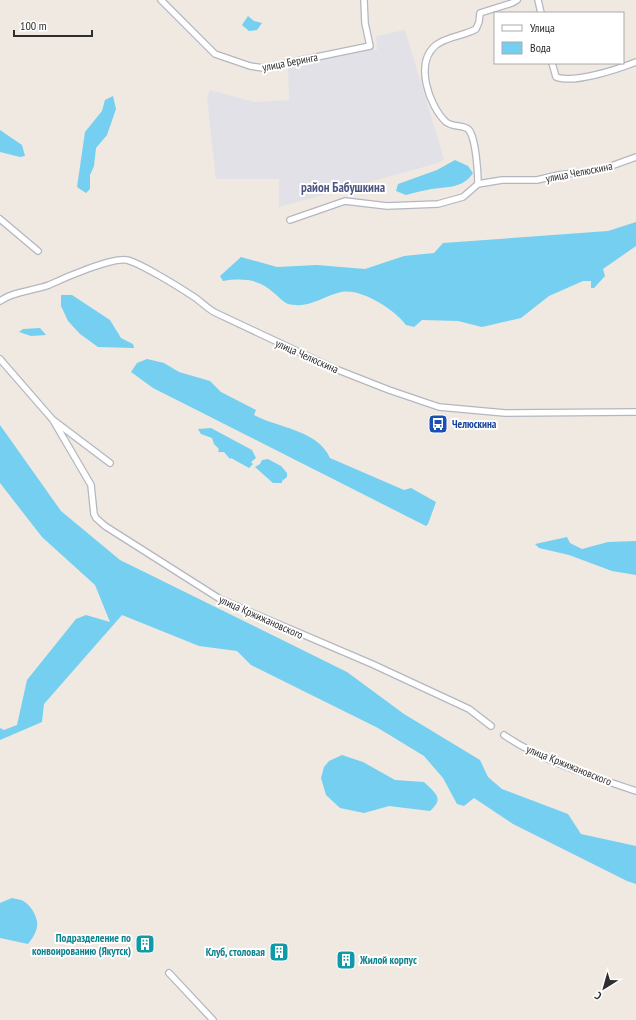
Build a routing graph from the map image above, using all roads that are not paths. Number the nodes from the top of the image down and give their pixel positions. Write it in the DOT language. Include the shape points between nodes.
graph roads {
  1 [pos="161,0"];
  2 [pos="364,0"];
  3 [pos="517,0"];
  4 [pos="538,0"];
  5 [pos="541,12"];
  6 [pos="636,62"];
  7 [pos="552,64"];
  8 [pos="636,157"];
  9 [pos="478,184"];
  10 [pos="0,219"];
  11 [pos="290,220"];
  12 [pos="38,251"];
  13 [pos="0,301"];
  14 [pos="0,359"];
  15 [pos="636,412"];
  16 [pos="53,420"];
  17 [pos="110,463"];
  18 [pos="491,726"];
  19 [pos="504,734"];
  20 [pos="636,791"];
  21 [pos="169,973"];
  22 [pos="213,1020"];
  1 -- 2 [label="street, улица Беринга" via="215,54 256,68 275,67 370,46"];
  3 -- 9 [label="street" via="480,13 476,29 436,45 430,51 424,66 430,98 445,121 466,128 470,132 477,160"];
  4 -- 5 [label="street"];
  6 -- 7 [label="street" via="568,79 556,77"];
  8 -- 9 [label="street, улица Челюскина" via="600,170 537,180 502,180"];
  9 -- 11 [label="street, улица Челюскина" via="462,197 438,204 387,206 345,201"];
  10 -- 12 [label="street"];
  13 -- 15 [label="street, улица Челюскина" via="10,295 35,290 74,273 128,260 191,295 216,313 333,368 421,401 457,410 505,413"];
  14 -- 16 [label="street, улица Кржижановского"];
  16 -- 17 [label="street, улица Кржижановского"];
  16 -- 18 [label="street, улица Кржижановского" via="91,485 94,514 105,526 220,599 469,709"];
  19 -- 20 [label="street, улица Кржижановского" via="518,745 593,777"];
  21 -- 22 [label="street"];
}
